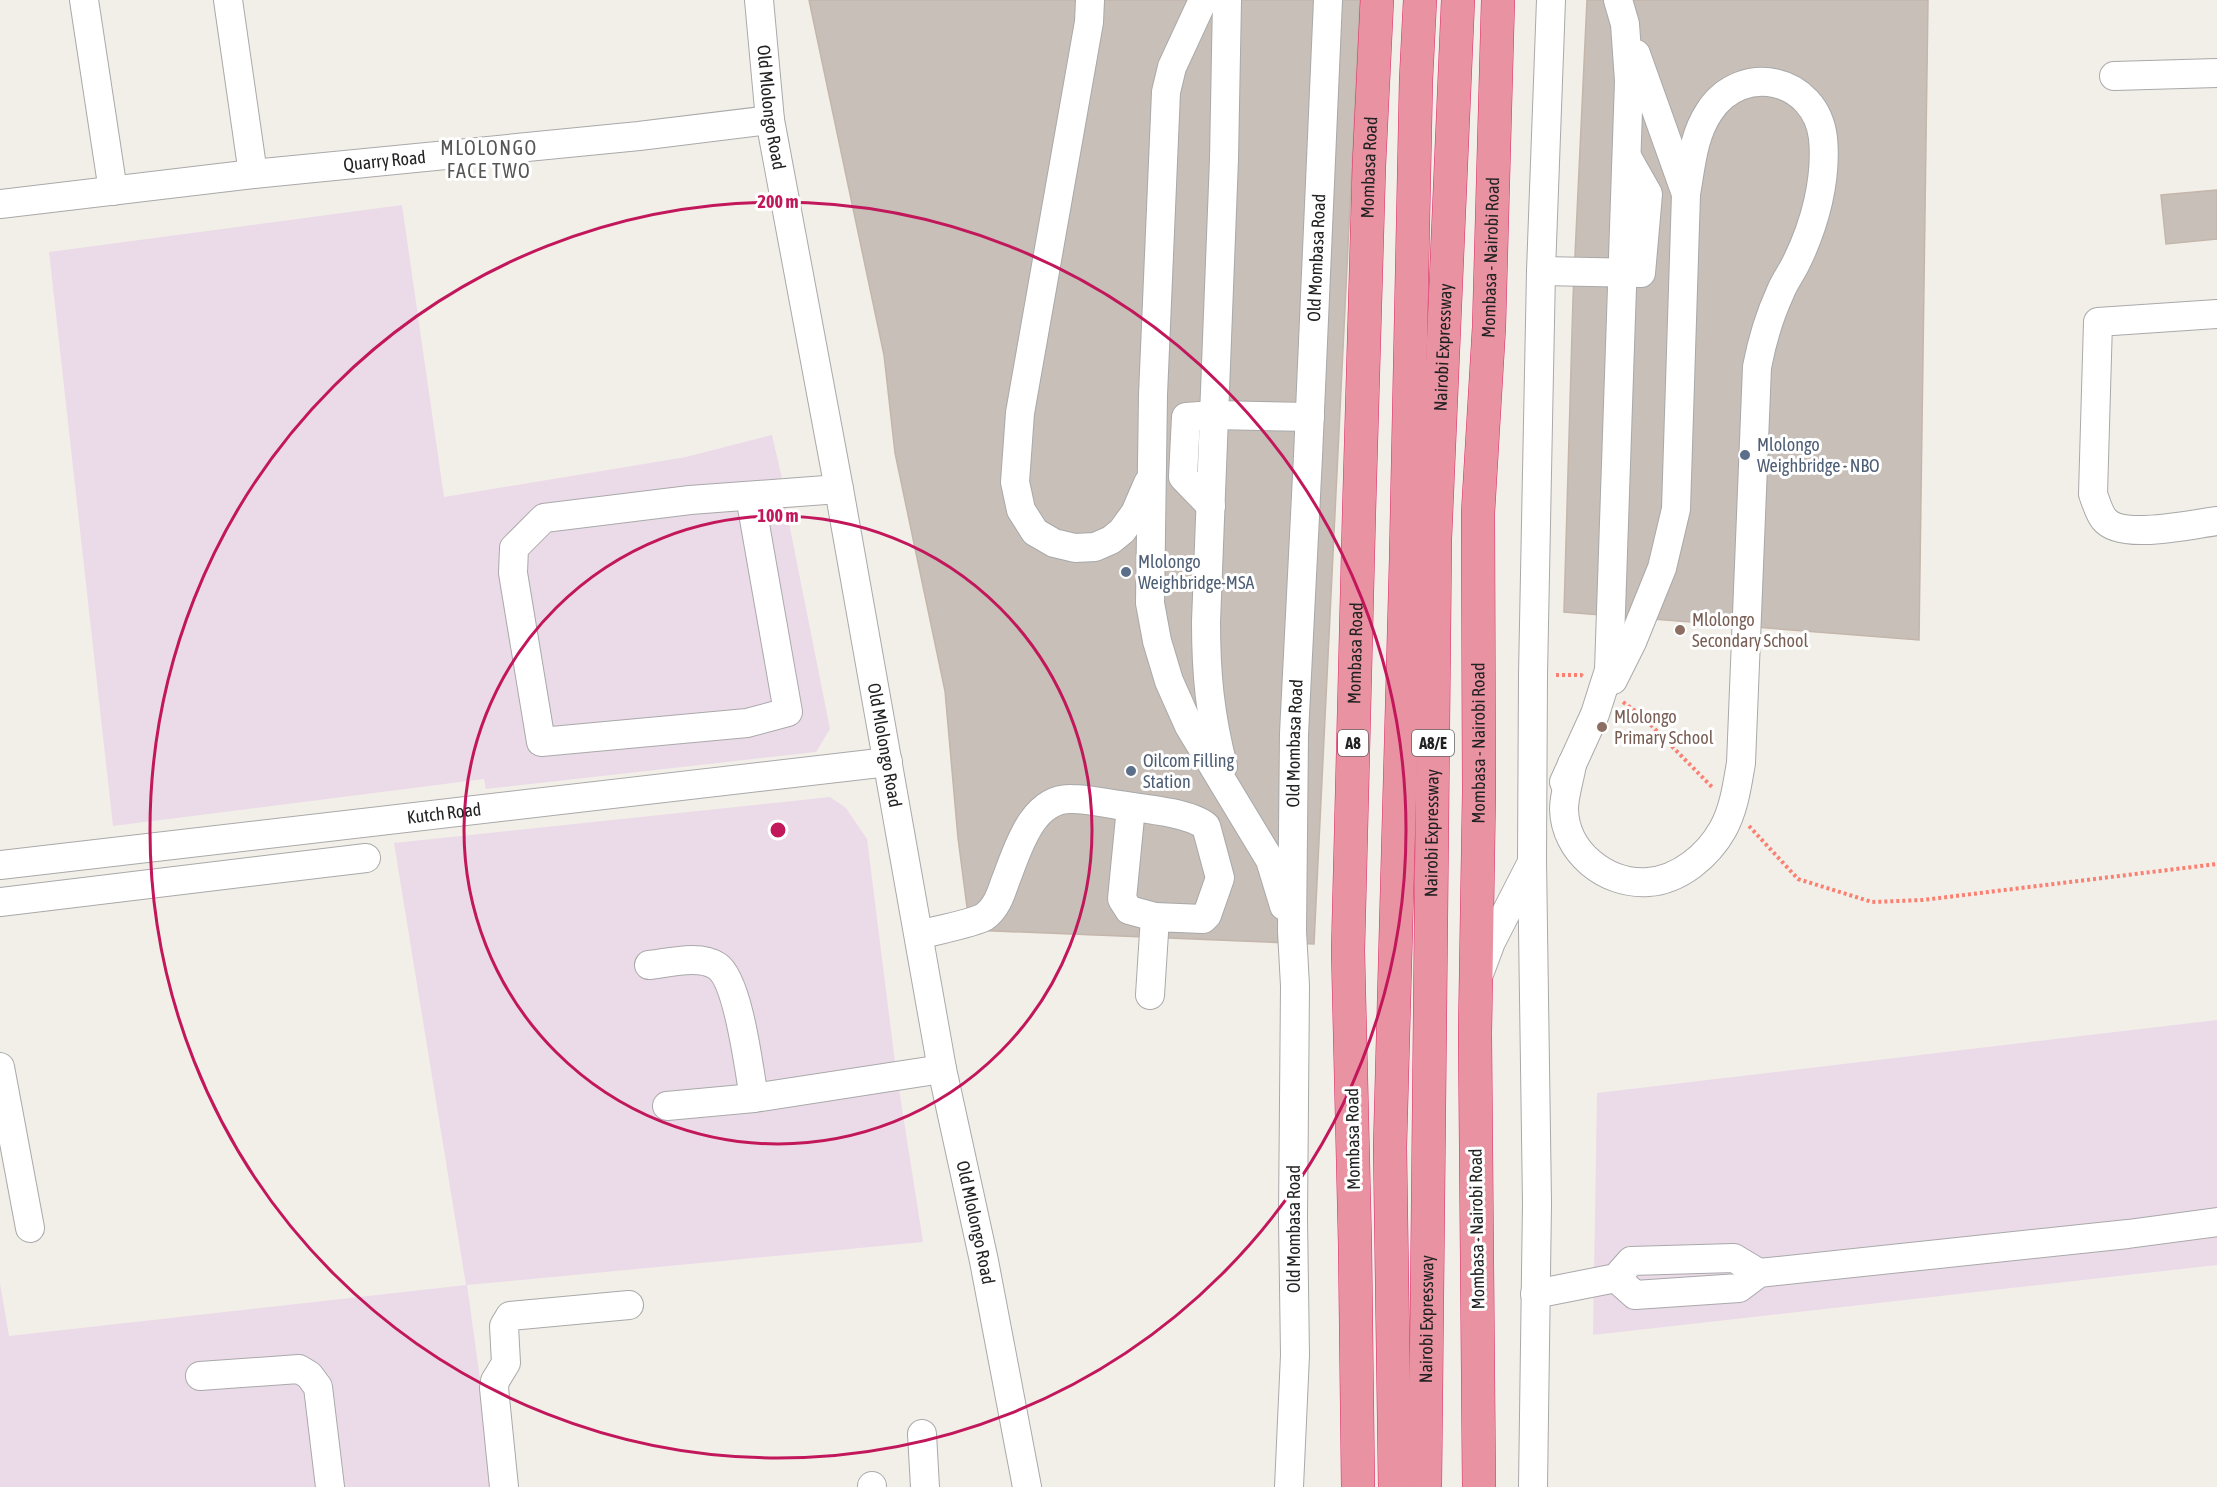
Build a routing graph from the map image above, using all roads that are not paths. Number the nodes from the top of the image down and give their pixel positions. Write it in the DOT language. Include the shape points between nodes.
graph roads {
  1 [pos="84,0"];
  2 [pos="228,0"];
  3 [pos="759,0"];
  4 [pos="1090,0"];
  5 [pos="1203,0"];
  6 [pos="1227,0"];
  7 [pos="1328,0"];
  8 [pos="1377,0"];
  9 [pos="1420,0"];
  10 [pos="1458,0"];
  11 [pos="1498,0"];
  12 [pos="1551,0"];
  13 [pos="1621,12"];
  14 [pos="2217,73"];
  15 [pos="2114,76"];
  16 [pos="770,120"];
  17 [pos="253,174"];
  18 [pos="113,191"];
  19 [pos="1686,194"];
  20 [pos="0,204"];
  21 [pos="1541,271"];
  22 [pos="1623,274"];
  23 [pos="2217,314"];
  24 [pos="1214,415"];
  25 [pos="1310,417"];
  26 [pos="1152,471"];
  27 [pos="839,489"];
  28 [pos="750,496"];
  29 [pos="2217,521"];
  30 [pos="1602,699"];
  31 [pos="888,762"];
  32 [pos="1572,764"];
  33 [pos="1230,794"];
  34 [pos="1131,807"];
  35 [pos="366,858"];
  36 [pos="1532,860"];
  37 [pos="0,865"];
  38 [pos="0,902"];
  39 [pos="1155,917"];
  40 [pos="1292,931"];
  41 [pos="918,935"];
  42 [pos="649,965"];
  43 [pos="1150,995"];
  44 [pos="1475,1034"];
  45 [pos="0,1067"];
  46 [pos="942,1069"];
  47 [pos="754,1098"];
  48 [pos="666,1106"];
  49 [pos="2217,1222"];
  50 [pos="30,1228"];
  51 [pos="1535,1294"];
  52 [pos="629,1305"];
  53 [pos="200,1376"];
  54 [pos="922,1434"];
  55 [pos="330,1487"];
  56 [pos="504,1487"];
  57 [pos="925,1487"];
  58 [pos="1027,1487"];
  59 [pos="1289,1487"];
  60 [pos="1358,1487"];
  61 [pos="1395,1487"];
  62 [pos="1425,1487"];
  63 [pos="1479,1487"];
  64 [pos="1533,1487"];
  1 -- 18 [label="street"];
  2 -- 17 [label="street"];
  3 -- 16 [label="street, Old Mlolongo Road"];
  4 -- 26 [label="street" via="1020,413 1015,482 1021,510 1035,532 1064,546 1095,547 1122,531 1145,494"];
  5 -- 26 [label="street" via="1172,67 1166,92"];
  6 -- 24 [label="street"];
  7 -- 25 [label="street, Old Mombasa Road"];
  8 -- 60 [label="highway, Mombasa Road / A8" via="1348,951"];
  9 -- 61 [label="highway, Nairobi Expressway / A8/E" via="1390,1147"];
  10 -- 62 [label="highway, Nairobi Expressway / A8/E" via="1435,539"];
  11 -- 44 [label="highway, Mombasa - Nairobi Road" via="1489,327 1478,513"];
  12 -- 21 [label="street"];
  13 -- 19 [label="street"];
  13 -- 22 [label="street" via="1629,81"];
  14 -- 15 [label="street"];
  16 -- 17 [label="street, Quarry Road"];
  16 -- 27 [label="street, Old Mlolongo Road"];
  17 -- 18 [label="street, Quarry Road"];
  18 -- 20 [label="street, Quarry Road"];
  19 -- 30 [label="street" via="1676,509 1662,568 1632,642"];
  19 -- 32 [label="street" via="1697,135 1725,94 1739,85 1759,81 1780,84 1803,97 1823,136 1822,173 1815,216 1780,291 1757,366 1741,764 1733,807 1723,829 1700,859 1683,870 1648,882 1608,875 1575,847 1568,830 1564,809"];
  21 -- 22 [label="street"];
  21 -- 36 [label="street"];
  22 -- 30 [label="street" via="1611,644"];
  23 -- 29 [label="street" via="2098,322 2093,494 2104,520 2118,529 2146,530"];
  24 -- 25 [label="street"];
  24 -- 33 [label="street" via="1206,671"];
  25 -- 40 [label="street, Old Mombasa Road" via="1294,734"];
  26 -- 33 [label="street" via="1150,603 1157,641 1189,726"];
  27 -- 28 [label="street"];
  27 -- 31 [label="street, Old Mlolongo Road"];
  28 -- 28 [label="street" via="544,518 514,548 513,573 541,742 747,723 788,712"];
  30 -- 32 [label="street"];
  31 -- 37 [label="street, Kutch Road"];
  31 -- 41 [label="street, Old Mlolongo Road"];
  32 -- 36 [label="street"];
  33 -- 40 [label="street" via="1269,860"];
  34 -- 39 [label="street" via="1122,899 1129,910"];
  34 -- 39 [label="street" via="1206,826 1220,873 1208,915 1203,919"];
  34 -- 41 [label="street" via="1072,799 1051,804 1023,837 993,909 983,918"];
  35 -- 38 [label="street"];
  36 -- 44 [label="street" via="1491,942 1476,982"];
  36 -- 51 [label="street"];
  39 -- 43 [label="street"];
  40 -- 59 [label="street, Old Mombasa Road" via="1295,1354"];
  41 -- 46 [label="street, Old Mlolongo Road"];
  42 -- 47 [label="street" via="692,959 716,965 729,980"];
  44 -- 63 [label="highway, Mombasa - Nairobi Road"];
  45 -- 50 [label="street"];
  46 -- 47 [label="street"];
  46 -- 58 [label="street, Old Mlolongo Road"];
  47 -- 48 [label="street"];
  49 -- 51 [label="street" via="1760,1273 1739,1288 1635,1295 1616,1278"];
  51 -- 64 [label="street"];
  52 -- 56 [label="street" via="510,1316 506,1321 506,1363 494,1388"];
  53 -- 55 [label="street" via="299,1369 309,1375 318,1388"];
  54 -- 57 [label="street"];
}
